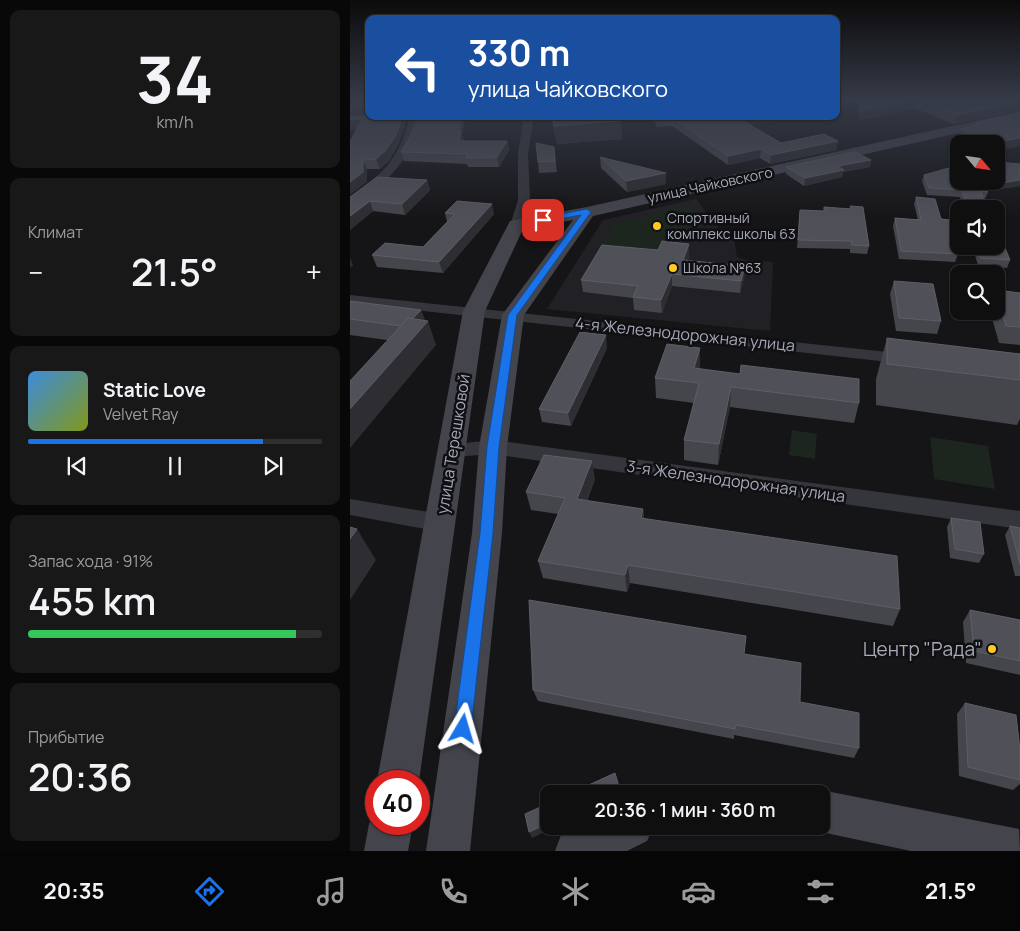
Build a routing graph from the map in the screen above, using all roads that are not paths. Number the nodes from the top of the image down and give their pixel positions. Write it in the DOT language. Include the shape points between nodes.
graph roads {
  1 [pos="407,140"];
  2 [pos="525,140"];
  3 [pos="910,140"];
  4 [pos="350,203"];
  5 [pos="587,212"];
  6 [pos="516,224"];
  7 [pos="350,299"];
  8 [pos="474,311"];
  9 [pos="513,315"];
  10 [pos="924,361"];
  11 [pos="493,447"];
  12 [pos="453,450"];
  13 [pos="350,507"];
  14 [pos="1020,520"];
  15 [pos="442,523"];
  16 [pos="400,770"];
  17 [pos="830,813"];
  18 [pos="389,835"];
  19 [pos="612,835"];
  20 [pos="386,851"];
  21 [pos="448,851"];
  22 [pos="577,851"];
  23 [pos="1019,851"];
  1 -- 4 [label="street" via="401,158 383,178"];
  2 -- 6 [label="street, улица Терешковой" via="524,200"];
  3 -- 5 [label="street, улица Чайковского"];
  5 -- 6 [label="street, улица Чайковского"];
  5 -- 9 [label="street"];
  6 -- 8 [label="street, улица Терешковой"];
  7 -- 8 [label="street, 4-я Железнодорожная улица"];
  8 -- 9 [label="street, 4-я Железнодорожная улица"];
  8 -- 12 [label="street, улица Терешковой"];
  9 -- 10 [label="street, 4-я Железнодорожная улица"];
  9 -- 11 [label="street"];
  11 -- 12 [label="street, 3-я Железнодорожная улица"];
  11 -- 14 [label="street, 3-я Железнодорожная улица"];
  11 -- 21 [label="street" via="487,533"];
  12 -- 15 [label="street, улица Терешковой"];
  13 -- 15 [label="street"];
  15 -- 16 [label="street, улица Терешковой"];
  17 -- 23 [label="street"];
  18 -- 20 [label="street"];
  19 -- 22 [label="street"];
}
